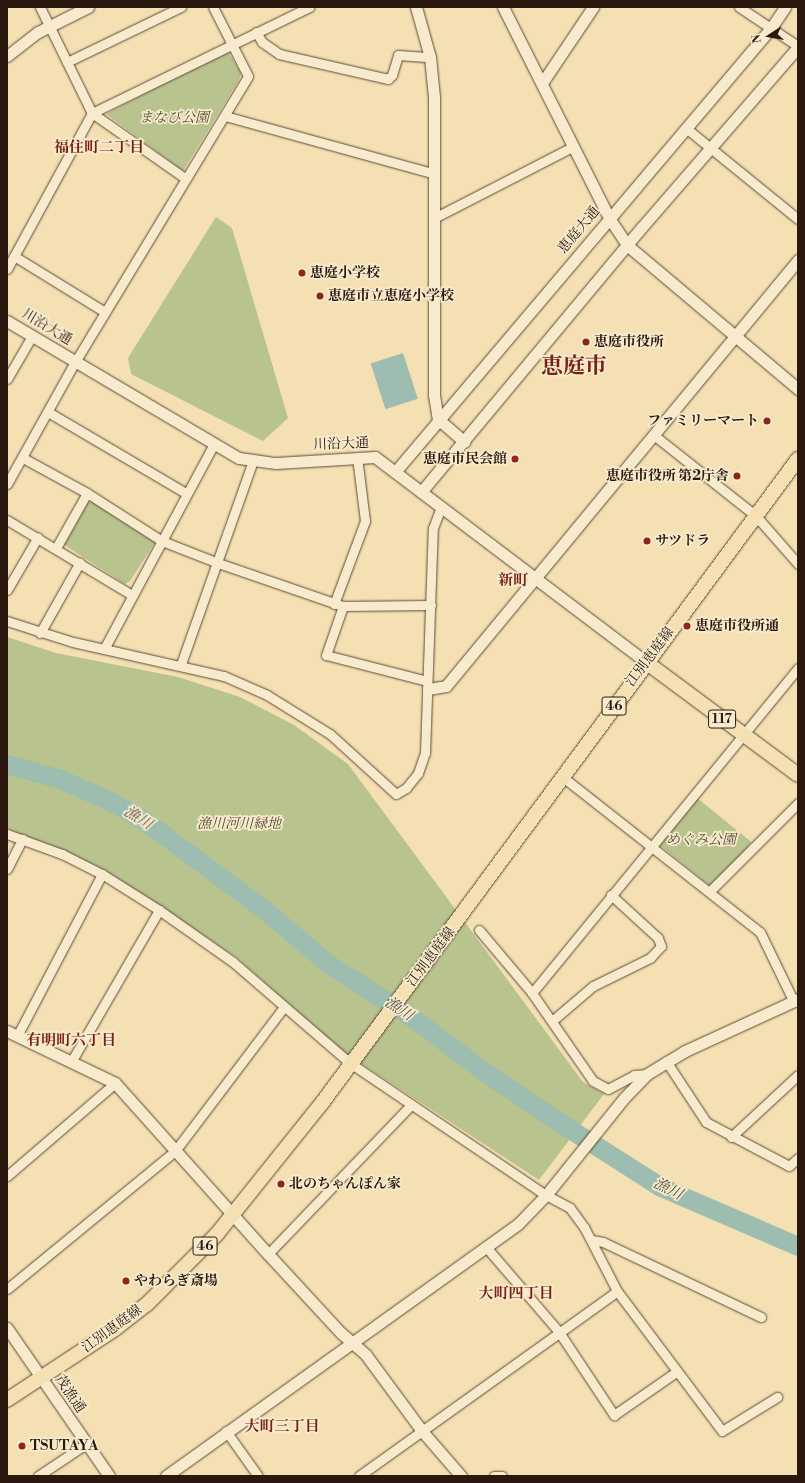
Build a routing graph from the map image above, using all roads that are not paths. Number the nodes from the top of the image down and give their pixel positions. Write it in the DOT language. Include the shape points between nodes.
graph roads {
  1 [pos="40,7"];
  2 [pos="88,7"];
  3 [pos="181,7"];
  4 [pos="213,7"];
  5 [pos="309,7"];
  6 [pos="416,7"];
  7 [pos="503,7"];
  8 [pos="593,7"];
  9 [pos="739,7"];
  10 [pos="784,7"];
  11 [pos="49,26"];
  12 [pos="771,28"];
  13 [pos="256,32"];
  14 [pos="231,45"];
  15 [pos="798,47"];
  16 [pos="7,56"];
  17 [pos="430,57"];
  18 [pos="67,62"];
  19 [pos="542,83"];
  20 [pos="92,113"];
  21 [pos="225,116"];
  22 [pos="686,128"];
  23 [pos="574,146"];
  24 [pos="710,149"];
  25 [pos="432,173"];
  26 [pos="185,178"];
  27 [pos="434,218"];
  28 [pos="609,218"];
  29 [pos="798,218"];
  30 [pos="626,245"];
  31 [pos="14,256"];
  32 [pos="798,260"];
  33 [pos="7,269"];
  34 [pos="105,312"];
  35 [pos="7,321"];
  36 [pos="32,336"];
  37 [pos="736,336"];
  38 [pos="75,362"];
  39 [pos="7,379"];
  40 [pos="798,389"];
  41 [pos="48,412"];
  42 [pos="438,419"];
  43 [pos="655,436"];
  44 [pos="464,442"];
  45 [pos="214,444"];
  46 [pos="358,457"];
  47 [pos="23,458"];
  48 [pos="798,459"];
  49 [pos="253,461"];
  50 [pos="395,472"];
  51 [pos="7,484"];
  52 [pos="421,492"];
  53 [pos="87,493"];
  54 [pos="187,494"];
  55 [pos="441,507"];
  56 [pos="756,516"];
  57 [pos="7,520"];
  58 [pos="38,537"];
  59 [pos="162,541"];
  60 [pos="56,548"];
  61 [pos="80,562"];
  62 [pos="218,563"];
  63 [pos="798,564"];
  64 [pos="536,577"];
  65 [pos="7,590"];
  66 [pos="132,595"];
  67 [pos="338,605"];
  68 [pos="431,605"];
  69 [pos="7,621"];
  70 [pos="40,633"];
  71 [pos="104,649"];
  72 [pos="646,662"];
  73 [pos="182,664"];
  74 [pos="798,668"];
  75 [pos="428,684"];
  76 [pos="743,735"];
  77 [pos="798,775"];
  78 [pos="564,778"];
  79 [pos="798,803"];
  80 [pos="7,834"];
  81 [pos="22,839"];
  82 [pos="650,847"];
  83 [pos="7,869"];
  84 [pos="102,874"];
  85 [pos="710,891"];
  86 [pos="611,895"];
  87 [pos="159,910"];
  88 [pos="479,930"];
  89 [pos="532,993"];
  90 [pos="796,1000"];
  91 [pos="284,1007"];
  92 [pos="552,1021"];
  93 [pos="10,1035"];
  94 [pos="666,1061"];
  95 [pos="71,1062"];
  96 [pos="350,1063"];
  97 [pos="647,1074"];
  98 [pos="798,1075"];
  99 [pos="115,1083"];
  100 [pos="411,1105"];
  101 [pos="731,1137"];
  102 [pos="175,1151"];
  103 [pos="798,1158"];
  104 [pos="789,1166"];
  105 [pos="798,1170"];
  106 [pos="8,1174"];
  107 [pos="546,1195"];
  108 [pos="233,1212"];
  109 [pos="592,1240"];
  110 [pos="486,1247"];
  111 [pos="268,1254"];
  112 [pos="7,1289"];
  113 [pos="617,1291"];
  114 [pos="761,1317"];
  115 [pos="7,1328"];
  116 [pos="559,1332"];
  117 [pos="352,1342"];
  118 [pos="676,1372"];
  119 [pos="41,1379"];
  120 [pos="777,1397"];
  121 [pos="7,1400"];
  122 [pos="226,1431"];
  123 [pos="422,1431"];
  124 [pos="86,1444"];
  125 [pos="38,1476"];
  126 [pos="109,1476"];
  127 [pos="166,1476"];
  128 [pos="258,1476"];
  129 [pos="359,1476"];
  130 [pos="461,1476"];
  131 [pos="494,1476"];
  132 [pos="502,1476"];
  1 -- 11 [label="street"];
  2 -- 11 [label="street"];
  3 -- 18 [label="street"];
  4 -- 14 [label="street"];
  5 -- 13 [label="street"];
  6 -- 17 [label="street"];
  7 -- 19 [label="street"];
  8 -- 19 [label="street"];
  9 -- 12 [label="street"];
  10 -- 12 [label="street, 恵庭大通"];
  11 -- 16 [label="street" via="19,44"];
  11 -- 18 [label="street"];
  12 -- 15 [label="street"];
  12 -- 22 [label="street, 恵庭大通"];
  13 -- 14 [label="street"];
  13 -- 17 [label="street" via="262,42 279,54 388,79 398,55"];
  14 -- 20 [label="street"];
  14 -- 21 [label="street" via="248,76"];
  15 -- 24 [label="street"];
  17 -- 25 [label="street" via="434,97"];
  18 -- 20 [label="street"];
  19 -- 23 [label="street"];
  20 -- 26 [label="street"];
  20 -- 31 [label="street"];
  21 -- 25 [label="street"];
  21 -- 26 [label="street"];
  22 -- 24 [label="street"];
  22 -- 28 [label="street, 恵庭大通"];
  23 -- 27 [label="street"];
  23 -- 28 [label="street"];
  24 -- 29 [label="street"];
  24 -- 30 [label="street"];
  25 -- 27 [label="street"];
  26 -- 34 [label="street"];
  27 -- 42 [label="street" via="434,395"];
  28 -- 30 [label="street"];
  28 -- 42 [label="street, 恵庭大通"];
  30 -- 37 [label="street"];
  30 -- 44 [label="street"];
  31 -- 33 [label="street"];
  31 -- 34 [label="street"];
  32 -- 37 [label="street"];
  34 -- 38 [label="street"];
  35 -- 36 [label="street, 川沿大通"];
  36 -- 38 [label="street, 川沿大通"];
  36 -- 39 [label="street"];
  37 -- 40 [label="street"];
  37 -- 43 [label="street"];
  38 -- 41 [label="street"];
  38 -- 45 [label="street, 川沿大通"];
  41 -- 47 [label="street"];
  41 -- 54 [label="street"];
  42 -- 44 [label="street"];
  42 -- 50 [label="street, 恵庭大通"];
  43 -- 56 [label="street"];
  43 -- 64 [label="street"];
  44 -- 52 [label="street"];
  45 -- 49 [label="street, 川沿大通" via="239,458"];
  45 -- 54 [label="street"];
  46 -- 49 [label="street, 川沿大通" via="276,463"];
  46 -- 50 [label="street, 川沿大通" via="374,457"];
  46 -- 67 [label="street" via="365,521"];
  47 -- 51 [label="street"];
  47 -- 53 [label="street"];
  48 -- 56 [label="main road, 江別恵庭線 / 46"];
  49 -- 62 [label="street"];
  50 -- 52 [label="street, 川沿大通"];
  52 -- 55 [label="street, 川沿大通"];
  53 -- 59 [label="street"];
  53 -- 60 [label="street"];
  54 -- 59 [label="street"];
  55 -- 64 [label="street, 川沿大通"];
  55 -- 68 [label="street" via="433,528"];
  56 -- 63 [label="street"];
  56 -- 72 [label="main road, 江別恵庭線 / 46"];
  57 -- 58 [label="street"];
  58 -- 60 [label="street"];
  58 -- 65 [label="street"];
  59 -- 62 [label="street"];
  59 -- 66 [label="street"];
  60 -- 61 [label="street"];
  61 -- 66 [label="street"];
  61 -- 70 [label="street"];
  62 -- 67 [label="street"];
  62 -- 73 [label="street"];
  64 -- 72 [label="street, 川沿大通"];
  64 -- 75 [label="street" via="446,686"];
  66 -- 71 [label="street"];
  67 -- 68 [label="street"];
  67 -- 75 [label="street" via="326,655"];
  68 -- 75 [label="street"];
  69 -- 70 [label="street"];
  70 -- 71 [label="street"];
  71 -- 73 [label="street"];
  72 -- 76 [label="main road, 117"];
  72 -- 78 [label="main road, 江別恵庭線 / 46"];
  73 -- 75 [label="street" via="224,676 267,695 305,718 330,734 396,794 406,788 418,773 425,753"];
  74 -- 76 [label="street"];
  76 -- 77 [label="main road, 117"];
  76 -- 82 [label="street"];
  78 -- 82 [label="street"];
  78 -- 96 [label="main road, 江別恵庭線 / 46"];
  79 -- 85 [label="street"];
  80 -- 81 [label="street"];
  81 -- 83 [label="street"];
  81 -- 84 [label="street"];
  82 -- 85 [label="street"];
  82 -- 86 [label="street"];
  84 -- 87 [label="street"];
  84 -- 93 [label="street"];
  85 -- 90 [label="street" via="760,932"];
  86 -- 89 [label="street"];
  86 -- 92 [label="street" via="658,938 661,946 650,958 593,986"];
  87 -- 91 [label="street" via="233,962"];
  87 -- 95 [label="street"];
  88 -- 89 [label="street"];
  89 -- 92 [label="street"];
  90 -- 94 [label="street"];
  91 -- 96 [label="street"];
  91 -- 102 [label="street"];
  92 -- 97 [label="street" via="593,1081 608,1089 634,1075"];
  93 -- 95 [label="street"];
  94 -- 97 [label="street"];
  94 -- 101 [label="street" via="706,1122"];
  95 -- 99 [label="street"];
  96 -- 100 [label="street"];
  96 -- 108 [label="main road, 江別恵庭線 / 46" via="322,1103"];
  97 -- 107 [label="street"];
  98 -- 101 [label="street"];
  99 -- 102 [label="street"];
  99 -- 106 [label="street"];
  100 -- 107 [label="street"];
  100 -- 111 [label="street"];
  101 -- 104 [label="street"];
  102 -- 108 [label="street"];
  102 -- 112 [label="street"];
  103 -- 104 [label="street"];
  104 -- 105 [label="street"];
  107 -- 109 [label="street" via="570,1208"];
  107 -- 110 [label="street" via="518,1224"];
  108 -- 111 [label="street"];
  108 -- 119 [label="main road, 江別恵庭線 / 46" via="211,1240 147,1304"];
  109 -- 113 [label="street"];
  109 -- 114 [label="street" via="603,1242"];
  110 -- 116 [label="street"];
  110 -- 117 [label="street"];
  111 -- 117 [label="street"];
  113 -- 116 [label="street"];
  113 -- 118 [label="street"];
  115 -- 119 [label="street, 茂漁通"];
  116 -- 118 [label="street" via="614,1415"];
  116 -- 123 [label="street"];
  117 -- 122 [label="street"];
  117 -- 123 [label="street" via="366,1355"];
  118 -- 120 [label="street" via="722,1431"];
  119 -- 121 [label="main road, 江別恵庭線 / 46"];
  119 -- 124 [label="street, 茂漁通"];
  122 -- 127 [label="street"];
  122 -- 128 [label="street"];
  123 -- 129 [label="street"];
  123 -- 130 [label="street"];
  124 -- 125 [label="street"];
  124 -- 126 [label="street, 茂漁通"];
  131 -- 132 [label="street"];
}
